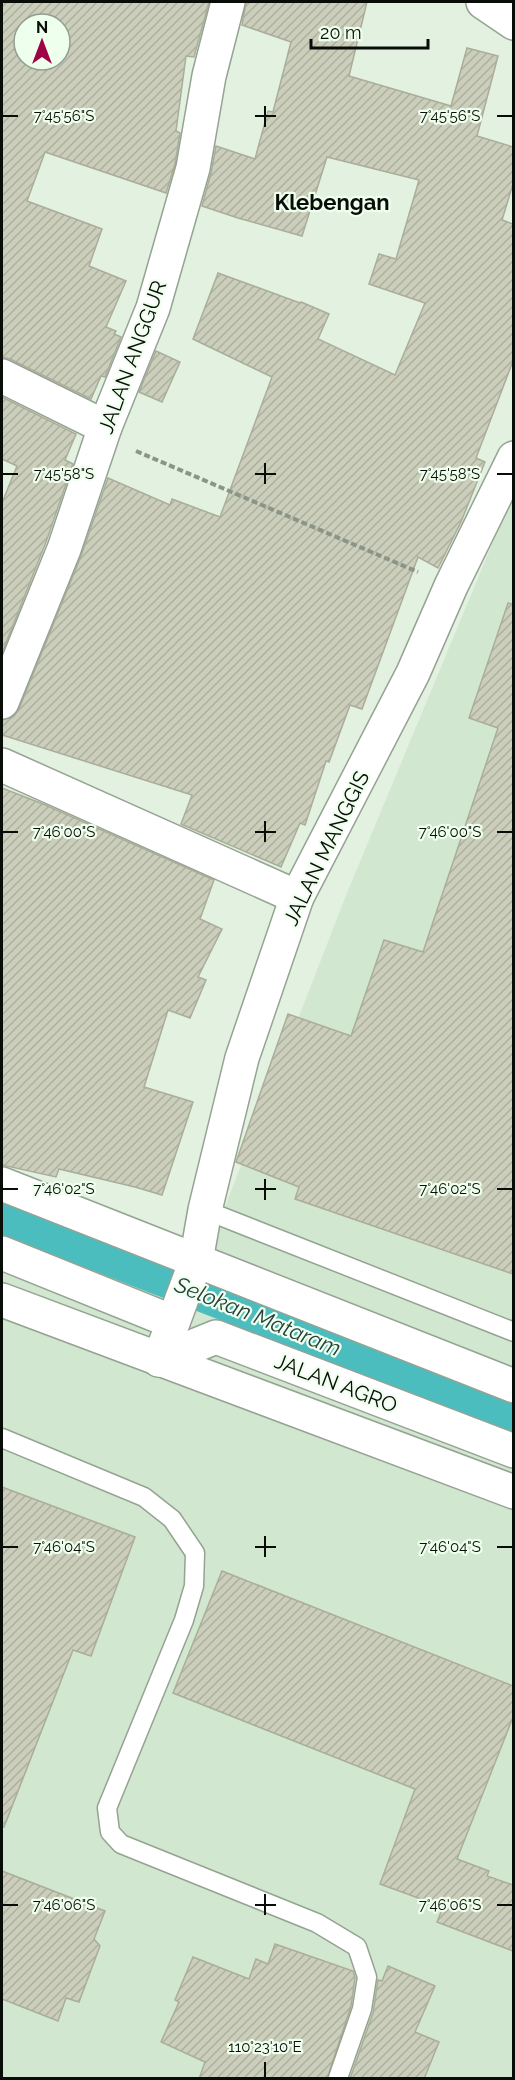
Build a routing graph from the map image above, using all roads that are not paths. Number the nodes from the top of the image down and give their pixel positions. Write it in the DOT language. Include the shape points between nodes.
graph roads {
  1 [pos="228,2"];
  2 [pos="483,2"];
  3 [pos="513,23"];
  4 [pos="2,376"];
  5 [pos="104,432"];
  6 [pos="513,458"];
  7 [pos="2,702"];
  8 [pos="2,765"];
  9 [pos="297,897"];
  10 [pos="2,1184"];
  11 [pos="206,1210"];
  12 [pos="2,1253"];
  13 [pos="195,1266"];
  14 [pos="2,1300"];
  15 [pos="176,1316"];
  16 [pos="513,1332"];
  17 [pos="159,1360"];
  18 [pos="513,1386"];
  19 [pos="2,1438"];
  20 [pos="513,1451"];
  21 [pos="513,1492"];
  22 [pos="338,2079"];
  1 -- 5 [label="street, JALAN ANGGUR" via="209,76 193,168 153,308"];
  2 -- 3 [label="street"];
  4 -- 5 [label="street"];
  5 -- 7 [label="street, JALAN ANGGUR" via="64,549"];
  6 -- 9 [label="street, JALAN MANGGIS" via="413,673"];
  8 -- 9 [label="street"];
  9 -- 11 [label="street, JALAN MANGGIS" via="242,1058"];
  10 -- 13 [label="street"];
  11 -- 13 [label="street, JALAN MANGGIS"];
  11 -- 16 [label="lane"];
  12 -- 15 [label="street"];
  13 -- 15 [label="street, JALAN MANGGIS"];
  13 -- 18 [label="street"];
  14 -- 17 [label="street, JALAN AGRO"];
  15 -- 17 [label="street, JALAN MANGGIS"];
  17 -- 20 [label="street, JALAN AGRO" via="216,1337"];
  17 -- 21 [label="street, JALAN AGRO"];
  19 -- 22 [label="lane" via="144,1497 172,1519 195,1553 194,1586 184,1620 107,1808 110,1832 121,1844 316,1923 357,1947 367,1977 362,2009"];
}
